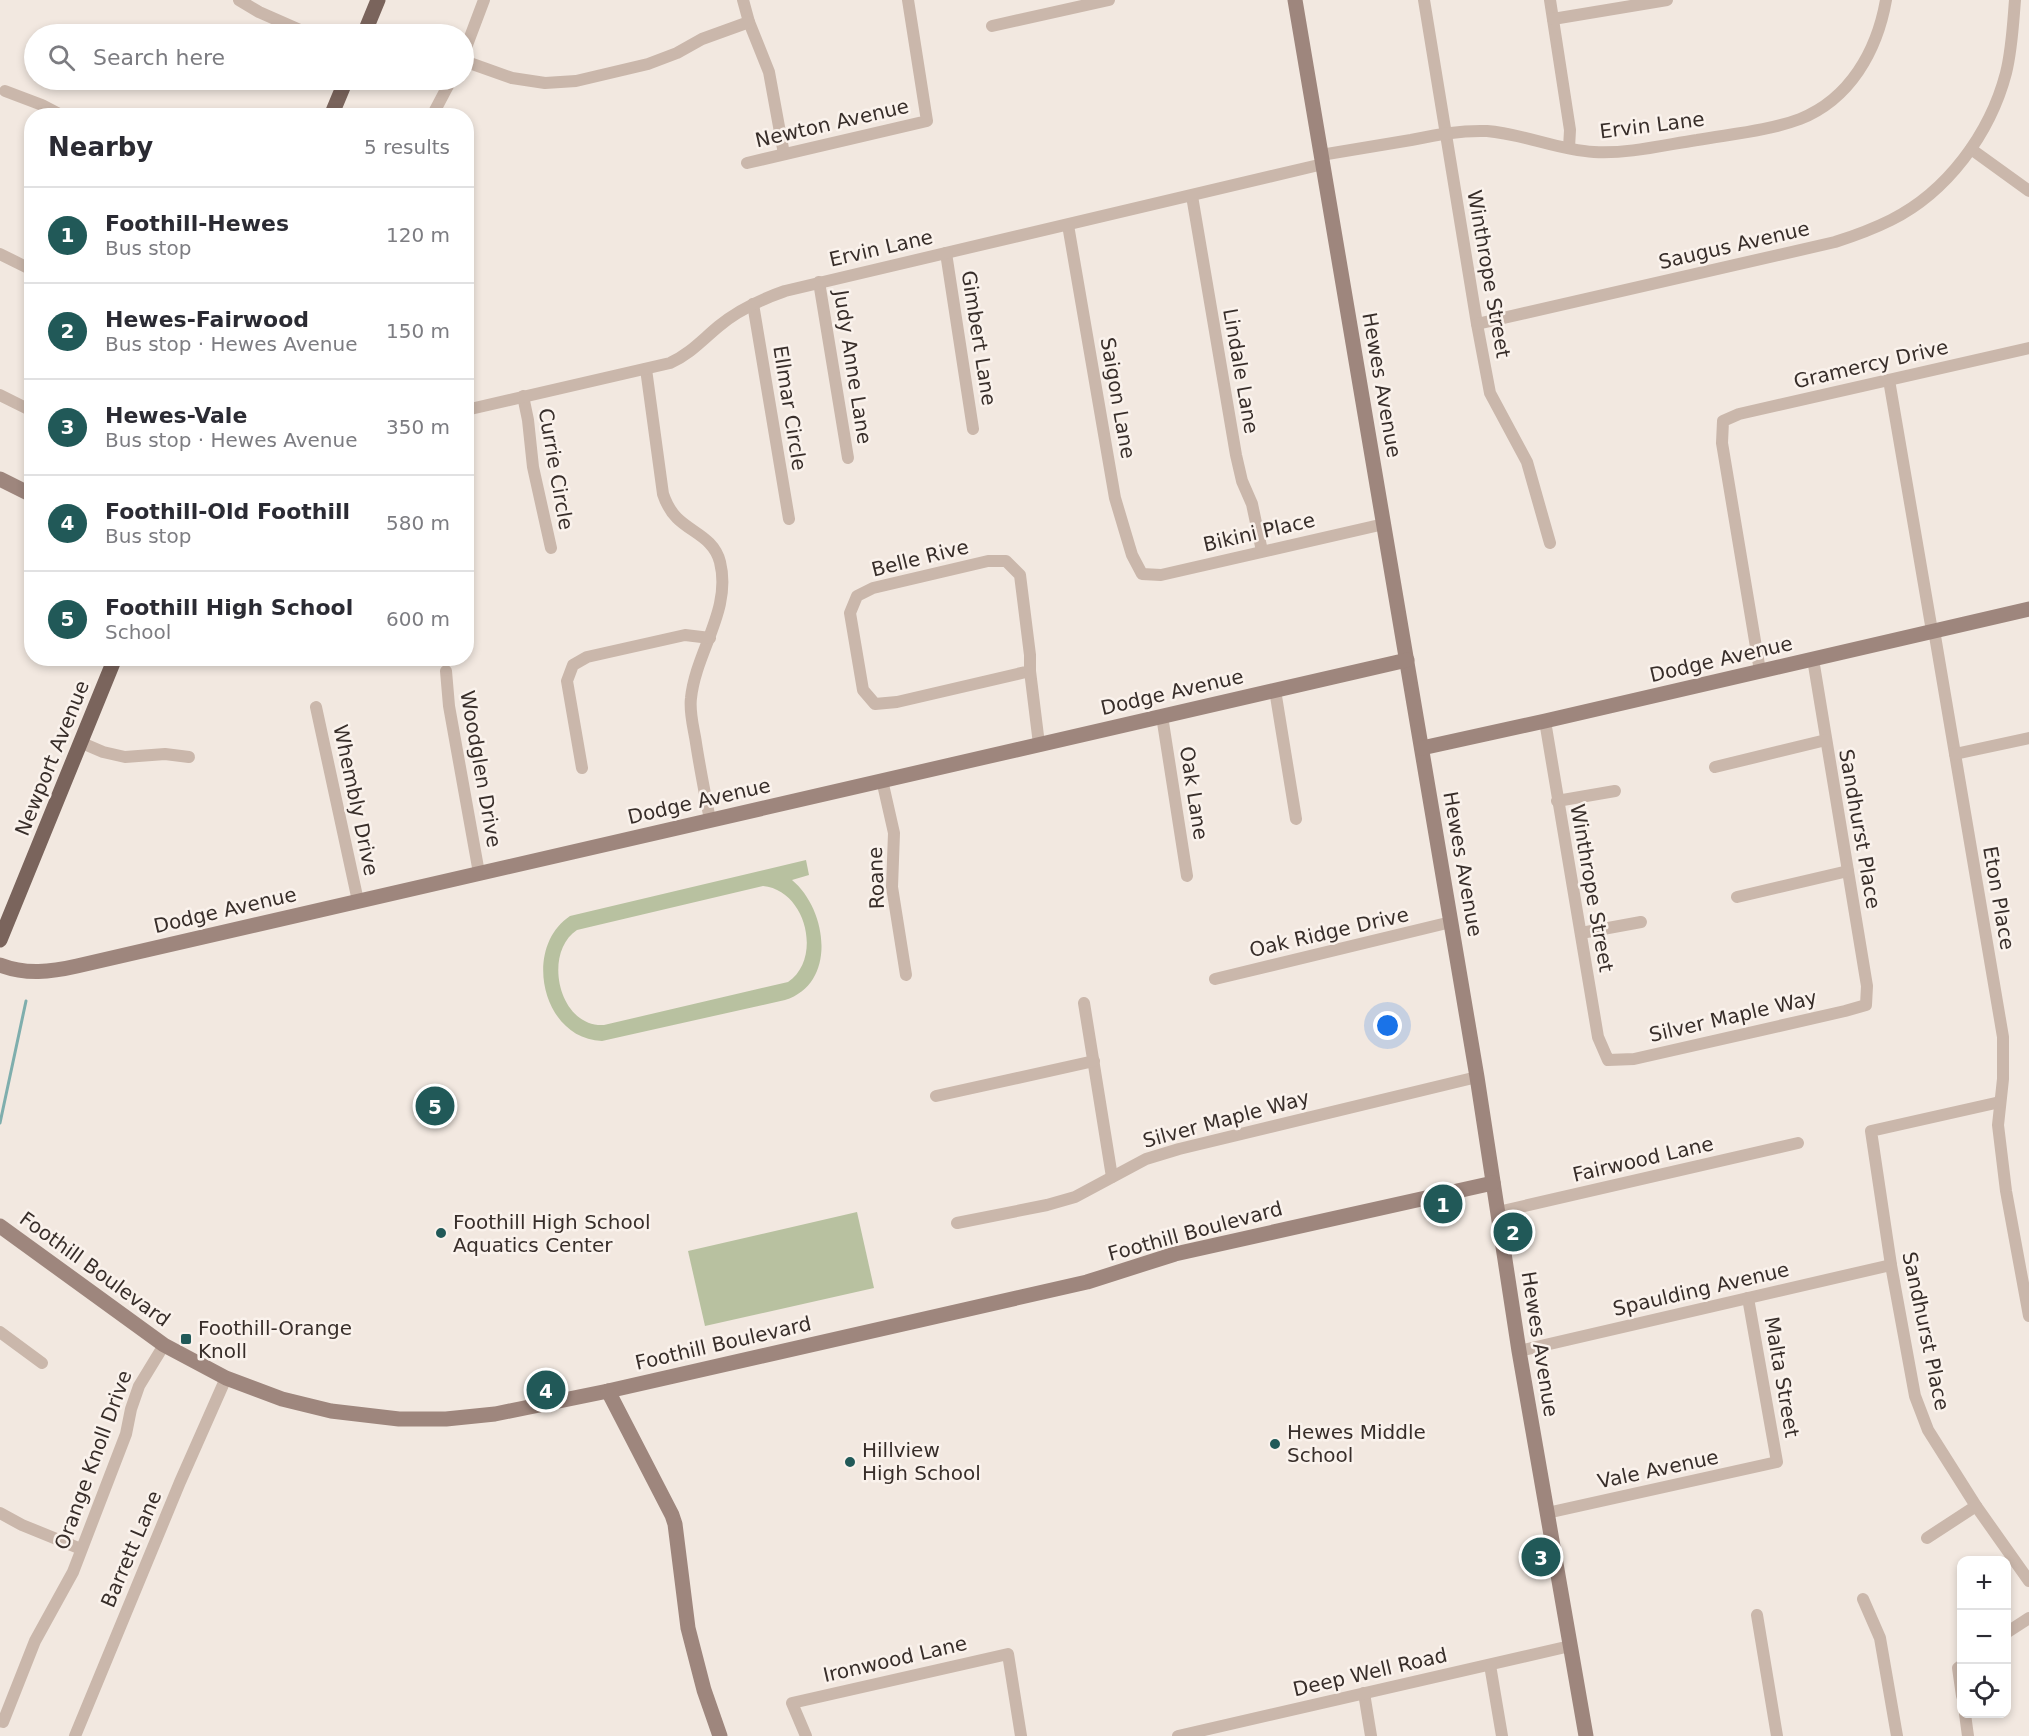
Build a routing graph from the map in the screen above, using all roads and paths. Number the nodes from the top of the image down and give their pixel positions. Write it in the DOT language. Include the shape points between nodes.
graph roads {
  1 [pos="239,0"];
  2 [pos="378,0"];
  3 [pos="484,0"];
  4 [pos="743,0"];
  5 [pos="908,0"];
  6 [pos="1109,0"];
  7 [pos="1295,0"];
  8 [pos="1424,0"];
  9 [pos="1550,0"];
  10 [pos="1667,0"];
  11 [pos="1886,0"];
  12 [pos="2015,0"];
  13 [pos="1080,3"];
  14 [pos="1553,19"];
  15 [pos="749,22"];
  16 [pos="286,24"];
  17 [pos="368,24"];
  18 [pos="474,26"];
  19 [pos="992,26"];
  20 [pos="474,65"];
  21 [pos="342,90"];
  22 [pos="446,90"];
  23 [pos="5,91"];
  24 [pos="48,108"];
  25 [pos="335,108"];
  26 [pos="436,108"];
  27 [pos="1446,134"];
  28 [pos="1569,148"];
  29 [pos="1971,149"];
  30 [pos="784,154"];
  31 [pos="1322,159"];
  32 [pos="747,163"];
  33 [pos="2029,191"];
  34 [pos="1192,196"];
  35 [pos="1068,225"];
  36 [pos="946,253"];
  37 [pos="0,254"];
  38 [pos="24,266"];
  39 [pos="819,282"];
  40 [pos="753,304"];
  41 [pos="1477,324"];
  42 [pos="2029,348"];
  43 [pos="646,369"];
  44 [pos="1889,380"];
  45 [pos="0,395"];
  46 [pos="523,396"];
  47 [pos="24,407"];
  48 [pos="474,408"];
  49 [pos="973,429"];
  50 [pos="848,458"];
  51 [pos="0,479"];
  52 [pos="24,491"];
  53 [pos="789,519"];
  54 [pos="1384,524"];
  55 [pos="1550,543"];
  56 [pos="551,548"];
  57 [pos="1262,550"];
  58 [pos="1142,574"];
  59 [pos="2029,609"];
  60 [pos="1933,631"];
  61 [pos="710,638"];
  62 [pos="1813,659"];
  63 [pos="1407,660"];
  64 [pos="112,666"];
  65 [pos="446,671"];
  66 [pos="1030,671"];
  67 [pos="1760,671"];
  68 [pos="1275,690"];
  69 [pos="316,707"];
  70 [pos="1162,716"];
  71 [pos="1545,721"];
  72 [pos="2029,738"];
  73 [pos="1826,740"];
  74 [pos="82,743"];
  75 [pos="1039,744"];
  76 [pos="1422,748"];
  77 [pos="1955,754"];
  78 [pos="189,757"];
  79 [pos="1715,767"];
  80 [pos="582,768"];
  81 [pos="882,780"];
  82 [pos="1616,791"];
  83 [pos="1557,801"];
  84 [pos="1296,819"];
  85 [pos="710,820"];
  86 [pos="1848,871"];
  87 [pos="479,873"];
  88 [pos="1187,876"];
  89 [pos="1737,897"];
  90 [pos="358,901"];
  91 [pos="1451,922"];
  92 [pos="1641,922"];
  93 [pos="1581,933"];
  94 [pos="0,940"];
  95 [pos="0,965"];
  96 [pos="906,975"];
  97 [pos="1215,979"];
  98 [pos="1084,1003"];
  99 [pos="1866,1005"];
  100 [pos="1608,1060"];
  101 [pos="1094,1061"];
  102 [pos="1477,1077"];
  103 [pos="936,1096"];
  104 [pos="2000,1102"];
  105 [pos="1798,1143"];
  106 [pos="1112,1177"];
  107 [pos="1493,1184"];
  108 [pos="1498,1212"];
  109 [pos="957,1223"];
  110 [pos="0,1226"];
  111 [pos="1891,1265"];
  112 [pos="1748,1298"];
  113 [pos="2029,1316"];
  114 [pos="0,1332"];
  115 [pos="164,1345"];
  116 [pos="1519,1351"];
  117 [pos="42,1363"];
  118 [pos="226,1378"];
  119 [pos="608,1391"];
  120 [pos="1777,1462"];
  121 [pos="1976,1506"];
  122 [pos="0,1513"];
  123 [pos="1547,1513"];
  124 [pos="1927,1538"];
  125 [pos="81,1549"];
  126 [pos="2029,1581"];
  127 [pos="1863,1599"];
  128 [pos="1757,1615"];
  129 [pos="2029,1618"];
  130 [pos="2011,1630"];
  131 [pos="1570,1646"];
  132 [pos="1490,1665"];
  133 [pos="1364,1693"];
  134 [pos="1966,1718"];
  135 [pos="3,1722"];
  136 [pos="75,1736"];
  137 [pos="720,1736"];
  138 [pos="806,1736"];
  139 [pos="1022,1736"];
  140 [pos="1178,1736"];
  141 [pos="1371,1736"];
  142 [pos="1502,1736"];
  143 [pos="1586,1736"];
  144 [pos="1777,1736"];
  145 [pos="1897,1736"];
  146 [pos="1968,1736"];
  1 -- 16 [label="street"];
  2 -- 17 [label="main road"];
  3 -- 18 [label="street"];
  4 -- 15 [label="street"];
  5 -- 30 [label="street, Newton Avenue" via="927,121"];
  6 -- 13 [label="street"];
  7 -- 31 [label="street, Hewes Avenue"];
  8 -- 27 [label="street, Winthrope Street"];
  9 -- 14 [label="street"];
  10 -- 14 [label="street"];
  11 -- 28 [label="street, Ervin Lane" via="1874,44 1856,74 1825,106 1800,119 1765,129 1623,152"];
  12 -- 29 [label="street, Saugus Avenue" via="2007,72 1989,118"];
  13 -- 19 [label="street"];
  14 -- 28 [label="street" via="1570,130"];
  15 -- 20 [label="street" via="648,64 576,81 545,83 512,78"];
  15 -- 30 [label="street" via="769,72"];
  21 -- 25 [label="main road"];
  22 -- 26 [label="street"];
  23 -- 24 [label="street"];
  27 -- 28 [label="street, Ervin Lane" via="1488,131"];
  27 -- 31 [label="street, Ervin Lane"];
  27 -- 41 [label="street, Winthrope Street"];
  29 -- 33 [label="street"];
  29 -- 41 [label="street, Saugus Avenue" via="1922,200 1892,220 1861,233"];
  30 -- 32 [label="street, Newton Avenue"];
  31 -- 34 [label="street, Ervin Lane"];
  31 -- 54 [label="street, Hewes Avenue"];
  34 -- 35 [label="street, Ervin Lane"];
  34 -- 57 [label="street, Lindale Lane" via="1236,455"];
  35 -- 36 [label="street, Ervin Lane"];
  35 -- 58 [label="street, Saigon Lane" via="1115,498 1132,555"];
  36 -- 39 [label="street, Ervin Lane"];
  36 -- 49 [label="street, Gimbert Lane"];
  37 -- 38 [label="street"];
  39 -- 40 [label="street, Ervin Lane"];
  39 -- 50 [label="street, Judy Anne Lane"];
  40 -- 43 [label="street, Ervin Lane" via="718,326 685,356"];
  40 -- 53 [label="street, Ellmar Circle"];
  41 -- 55 [label="street, Winthrope Street" via="1490,393 1527,462"];
  42 -- 44 [label="street, Gramercy Drive"];
  43 -- 46 [label="street, Ervin Lane"];
  43 -- 61 [label="street" via="663,494 677,519 715,548 720,562 722,596"];
  44 -- 60 [label="street, Eton Place"];
  44 -- 67 [label="street, Gramercy Drive" via="1723,421 1722,443"];
  45 -- 47 [label="street"];
  46 -- 48 [label="street, Ervin Lane"];
  46 -- 56 [label="street, Currie Circle" via="533,467"];
  51 -- 52 [label="street"];
  54 -- 57 [label="street, Bikini Place"];
  54 -- 63 [label="street, Hewes Avenue"];
  57 -- 58 [label="street, Bikini Place" via="1161,575"];
  59 -- 60 [label="street, Dodge Avenue"];
  60 -- 62 [label="street, Dodge Avenue"];
  60 -- 77 [label="street, Eton Place"];
  61 -- 80 [label="street" via="685,635 587,657 573,665 567,681"];
  61 -- 85 [label="street" via="693,679 690,702"];
  62 -- 67 [label="street, Dodge Avenue"];
  62 -- 73 [label="street, Sandhurst Place"];
  63 -- 68 [label="street, Dodge Avenue"];
  63 -- 76 [label="street, Hewes Avenue"];
  64 -- 74 [label="main road, Newport Avenue"];
  65 -- 87 [label="street, Woodglen Drive"];
  66 -- 66 [label="street, Belle Rive" via="1020,575 1006,561 988,561 873,588 857,596 850,613 863,690 875,704"];
  66 -- 75 [label="street, Belle Rive"];
  67 -- 71 [label="street, Dodge Avenue"];
  68 -- 70 [label="street, Dodge Avenue"];
  68 -- 84 [label="street"];
  69 -- 90 [label="street, Whembly Drive"];
  70 -- 75 [label="street, Dodge Avenue"];
  70 -- 88 [label="street, Oak Lane"];
  71 -- 76 [label="street, Dodge Avenue"];
  71 -- 83 [label="street, Winthrope Street"];
  72 -- 77 [label="street"];
  73 -- 79 [label="street"];
  73 -- 86 [label="street, Sandhurst Place"];
  74 -- 78 [label="street" via="125,757 165,753"];
  74 -- 94 [label="main road, Newport Avenue"];
  75 -- 81 [label="street, Dodge Avenue"];
  76 -- 91 [label="street, Hewes Avenue"];
  77 -- 104 [label="street, Eton Place" via="2003,1037"];
  81 -- 85 [label="street, Dodge Avenue"];
  81 -- 96 [label="street, Roane" via="894,833 892,887"];
  82 -- 83 [label="street"];
  83 -- 93 [label="street, Winthrope Street"];
  85 -- 87 [label="street, Dodge Avenue"];
  86 -- 89 [label="street"];
  86 -- 99 [label="street, Sandhurst Place" via="1867,986"];
  87 -- 90 [label="street, Dodge Avenue"];
  90 -- 95 [label="street, Dodge Avenue" via="63,969 27,972"];
  91 -- 97 [label="street, Oak Ridge Drive"];
  91 -- 102 [label="street, Hewes Avenue"];
  92 -- 93 [label="street"];
  93 -- 100 [label="street, Winthrope Street" via="1598,1037"];
  98 -- 101 [label="street"];
  99 -- 100 [label="street, Silver Maple Way" via="1634,1059"];
  101 -- 103 [label="street"];
  101 -- 106 [label="street"];
  102 -- 106 [label="street, Silver Maple Way" via="1179,1149 1146,1159"];
  102 -- 107 [label="street, Hewes Avenue"];
  104 -- 111 [label="street, Sandhurst Place" via="1871,1131"];
  104 -- 113 [label="street, Eton Place" via="1998,1125 2005,1180"];
  105 -- 108 [label="street, Fairwood Lane"];
  106 -- 109 [label="street, Silver Maple Way" via="1075,1197"];
  107 -- 108 [label="street, Hewes Avenue"];
  107 -- 119 [label="street, Foothill Boulevard" via="1186,1252 1087,1282"];
  108 -- 116 [label="street, Hewes Avenue"];
  110 -- 115 [label="street, Foothill Boulevard"];
  111 -- 112 [label="street, Spaulding Avenue"];
  111 -- 121 [label="street, Sandhurst Place" via="1915,1396 1928,1430"];
  112 -- 116 [label="street, Spaulding Avenue"];
  112 -- 120 [label="street, Malta Street"];
  114 -- 117 [label="street"];
  115 -- 118 [label="street, Foothill Boulevard"];
  115 -- 125 [label="street, Orange Knoll Drive" via="139,1386 126,1434"];
  116 -- 123 [label="street, Hewes Avenue"];
  118 -- 119 [label="street, Foothill Boulevard" via="282,1399 332,1411 416,1419 487,1415"];
  118 -- 136 [label="street, Barrett Lane"];
  119 -- 137 [label="street" via="675,1524 688,1628"];
  120 -- 123 [label="street, Vale Avenue"];
  121 -- 124 [label="street"];
  121 -- 126 [label="street, Sandhurst Place"];
  122 -- 125 [label="street"];
  123 -- 131 [label="street, Hewes Avenue"];
  125 -- 135 [label="street, Orange Knoll Drive" via="73,1572 35,1641"];
  127 -- 145 [label="street" via="1880,1638"];
  128 -- 144 [label="street"];
  129 -- 130 [label="street"];
  131 -- 132 [label="street, Deep Well Road"];
  131 -- 143 [label="street, Hewes Avenue"];
  132 -- 133 [label="street, Deep Well Road"];
  132 -- 142 [label="street"];
  133 -- 140 [label="street, Deep Well Road"];
  133 -- 141 [label="street"];
  134 -- 146 [label="street"];
  138 -- 139 [label="street, Ironwood Lane" via="792,1703 1008,1654"];
}
